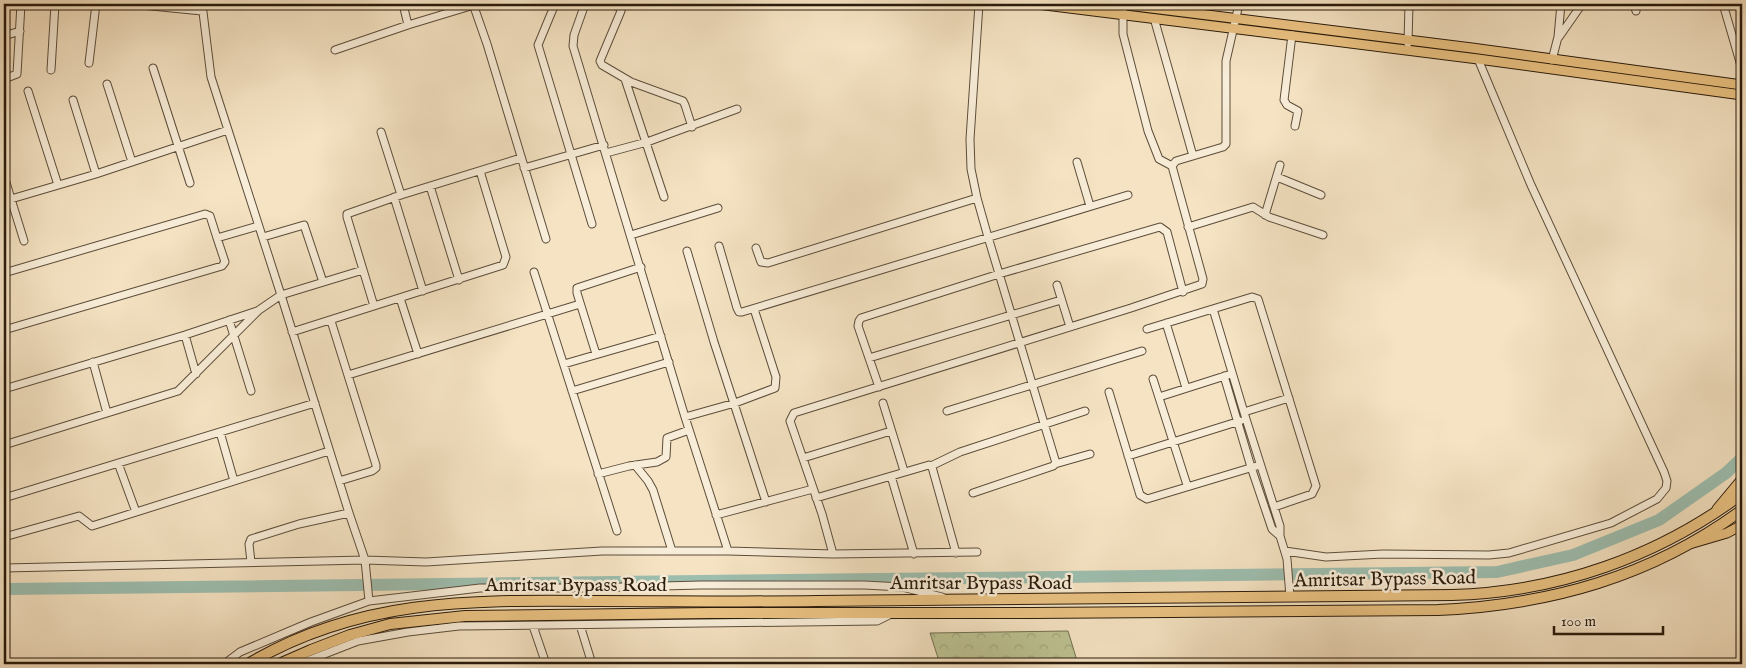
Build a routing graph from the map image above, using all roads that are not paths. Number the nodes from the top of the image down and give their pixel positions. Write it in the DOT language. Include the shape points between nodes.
graph roads {
  1 [pos="21,4"];
  2 [pos="55,4"];
  3 [pos="96,4"];
  4 [pos="131,4"];
  5 [pos="403,4"];
  6 [pos="555,4"];
  7 [pos="585,4"];
  8 [pos="612,4"];
  9 [pos="979,4"];
  10 [pos="1037,4"];
  11 [pos="1239,4"];
  12 [pos="1368,4"];
  13 [pos="1561,4"];
  14 [pos="1582,4"];
  15 [pos="1723,4"];
  16 [pos="474,5"];
  17 [pos="1142,5"];
  18 [pos="1409,5"];
  19 [pos="202,7"];
  20 [pos="1121,7"];
  21 [pos="1154,18"];
  22 [pos="1236,18"];
  23 [pos="408,25"];
  24 [pos="1233,28"];
  25 [pos="20,31"];
  26 [pos="1292,35"];
  27 [pos="4,36"];
  28 [pos="1558,38"];
  29 [pos="1409,40"];
  30 [pos="335,50"];
  31 [pos="1408,50"];
  32 [pos="1478,59"];
  33 [pos="1552,60"];
  34 [pos="89,63"];
  35 [pos="152,68"];
  36 [pos="1742,69"];
  37 [pos="51,70"];
  38 [pos="4,78"];
  39 [pos="625,80"];
  40 [pos="107,84"];
  41 [pos="1742,85"];
  42 [pos="28,91"];
  43 [pos="1742,95"];
  44 [pos="73,100"];
  45 [pos="738,108"];
  46 [pos="1295,126"];
  47 [pos="692,127"];
  48 [pos="228,130"];
  49 [pos="380,132"];
  50 [pos="647,142"];
  51 [pos="604,145"];
  52 [pos="178,147"];
  53 [pos="606,152"];
  54 [pos="571,155"];
  55 [pos="1193,156"];
  56 [pos="521,158"];
  57 [pos="132,162"];
  58 [pos="1077,162"];
  59 [pos="1280,165"];
  60 [pos="1172,166"];
  61 [pos="524,168"];
  62 [pos="480,171"];
  63 [pos="96,174"];
  64 [pos="4,176"];
  65 [pos="1277,177"];
  66 [pos="190,183"];
  67 [pos="58,185"];
  68 [pos="430,186"];
  69 [pos="1128,195"];
  70 [pos="1321,195"];
  71 [pos="397,196"];
  72 [pos="664,197"];
  73 [pos="977,198"];
  74 [pos="11,199"];
  75 [pos="1090,206"];
  76 [pos="718,208"];
  77 [pos="1265,215"];
  78 [pos="592,224"];
  79 [pos="258,226"];
  80 [pos="1188,227"];
  81 [pos="631,235"];
  82 [pos="1324,235"];
  83 [pos="988,236"];
  84 [pos="263,237"];
  85 [pos="217,238"];
  86 [pos="546,239"];
  87 [pos="24,241"];
  88 [pos="719,246"];
  89 [pos="756,248"];
  90 [pos="687,251"];
  91 [pos="641,268"];
  92 [pos="363,270"];
  93 [pos="534,272"];
  94 [pos="4,273"];
  95 [pos="999,274"];
  96 [pos="460,280"];
  97 [pos="323,282"];
  98 [pos="1057,285"];
  99 [pos="423,291"];
  100 [pos="1182,292"];
  101 [pos="282,295"];
  102 [pos="400,298"];
  103 [pos="1061,300"];
  104 [pos="580,304"];
  105 [pos="374,306"];
  106 [pos="1214,309"];
  107 [pos="260,310"];
  108 [pos="754,310"];
  109 [pos="547,314"];
  110 [pos="1011,314"];
  111 [pos="229,320"];
  112 [pos="331,321"];
  113 [pos="1166,323"];
  114 [pos="1070,327"];
  115 [pos="1148,329"];
  116 [pos="4,330"];
  117 [pos="292,332"];
  118 [pos="185,335"];
  119 [pos="234,335"];
  120 [pos="661,336"];
  121 [pos="1020,343"];
  122 [pos="1142,351"];
  123 [pos="418,354"];
  124 [pos="596,354"];
  125 [pos="869,358"];
  126 [pos="93,362"];
  127 [pos="669,362"];
  128 [pos="564,364"];
  129 [pos="1233,373"];
  130 [pos="196,374"];
  131 [pos="348,375"];
  132 [pos="1224,376"];
  133 [pos="1153,379"];
  134 [pos="1033,386"];
  135 [pos="878,387"];
  136 [pos="1186,388"];
  137 [pos="4,389"];
  138 [pos="251,391"];
  139 [pos="572,392"];
  140 [pos="1109,392"];
  141 [pos="1159,397"];
  142 [pos="1289,398"];
  143 [pos="315,403"];
  144 [pos="883,403"];
  145 [pos="735,404"];
  146 [pos="947,411"];
  147 [pos="1085,411"];
  148 [pos="107,413"];
  149 [pos="1245,415"];
  150 [pos="685,417"];
  151 [pos="1238,421"];
  152 [pos="1044,424"];
  153 [pos="689,430"];
  154 [pos="891,431"];
  155 [pos="220,432"];
  156 [pos="1173,441"];
  157 [pos="4,445"];
  158 [pos="329,451"];
  159 [pos="1090,454"];
  160 [pos="1128,456"];
  161 [pos="803,458"];
  162 [pos="118,463"];
  163 [pos="1055,464"];
  164 [pos="1260,464"];
  165 [pos="635,465"];
  166 [pos="931,466"];
  167 [pos="1251,467"];
  168 [pos="904,472"];
  169 [pos="598,474"];
  170 [pos="890,476"];
  171 [pos="1742,479"];
  172 [pos="234,481"];
  173 [pos="339,481"];
  174 [pos="1188,486"];
  175 [pos="813,489"];
  176 [pos="973,492"];
  177 [pos="1742,494"];
  178 [pos="4,498"];
  179 [pos="816,498"];
  180 [pos="766,502"];
  181 [pos="1274,507"];
  182 [pos="1741,511"];
  183 [pos="136,512"];
  184 [pos="349,513"];
  185 [pos="716,515"];
  186 [pos="1710,517"];
  187 [pos="1742,525"];
  188 [pos="616,532"];
  189 [pos="1280,536"];
  190 [pos="4,537"];
  191 [pos="1692,543"];
  192 [pos="728,550"];
  193 [pos="672,551"];
  194 [pos="977,552"];
  195 [pos="956,553"];
  196 [pos="833,554"];
  197 [pos="914,554"];
  198 [pos="1286,555"];
  199 [pos="365,560"];
  200 [pos="251,562"];
  201 [pos="4,568"];
  202 [pos="1290,592"];
  203 [pos="369,598"];
  204 [pos="950,599"];
  205 [pos="893,613"];
  206 [pos="580,624"];
  207 [pos="533,626"];
  208 [pos="224,664"];
  209 [pos="248,664"];
  210 [pos="279,664"];
  211 [pos="300,664"];
  212 [pos="546,664"];
  213 [pos="592,664"];
  1 -- 25 [label="street"];
  2 -- 37 [label="street"];
  3 -- 34 [label="street"];
  4 -- 19 [label="street"];
  5 -- 23 [label="street"];
  6 -- 54 [label="street" via="538,45"];
  7 -- 51 [label="street" via="573,46"];
  8 -- 39 [label="street" via="621,11 600,60 603,67"];
  9 -- 73 [label="street" via="969,152"];
  10 -- 20 [label="main road"];
  11 -- 22 [label="street"];
  12 -- 18 [label="street"];
  13 -- 28 [label="street"];
  14 -- 28 [label="street"];
  15 -- 36 [label="street"];
  16 -- 23 [label="street"];
  16 -- 56 [label="street"];
  17 -- 20 [label="main road"];
  17 -- 22 [label="main road"];
  18 -- 29 [label="street"];
  19 -- 48 [label="street" via="211,77"];
  20 -- 21 [label="main road"];
  20 -- 60 [label="street" via="1123,34 1148,131 1159,159"];
  21 -- 24 [label="main road"];
  21 -- 55 [label="street"];
  22 -- 24 [label="street"];
  22 -- 29 [label="main road"];
  23 -- 30 [label="street"];
  24 -- 26 [label="main road"];
  24 -- 55 [label="street" via="1226,69 1226,144"];
  25 -- 27 [label="street"];
  25 -- 38 [label="street" via="17,74"];
  26 -- 31 [label="main road"];
  26 -- 46 [label="street" via="1284,100 1298,111"];
  28 -- 33 [label="street"];
  29 -- 31 [label="street"];
  29 -- 33 [label="main road"];
  31 -- 32 [label="main road"];
  32 -- 43 [label="main road"];
  32 -- 198 [label="street" via="1530,185 1664,472 1666,488 1658,499 1612,522 1509,553"];
  33 -- 41 [label="main road"];
  35 -- 52 [label="street"];
  39 -- 47 [label="street" via="683,101"];
  39 -- 50 [label="street"];
  40 -- 57 [label="street"];
  42 -- 67 [label="street"];
  44 -- 63 [label="street"];
  45 -- 47 [label="street"];
  47 -- 50 [label="street"];
  48 -- 52 [label="street"];
  48 -- 79 [label="street"];
  49 -- 71 [label="street"];
  50 -- 53 [label="street"];
  50 -- 72 [label="street"];
  51 -- 53 [label="street"];
  51 -- 54 [label="street"];
  52 -- 57 [label="street"];
  52 -- 66 [label="street"];
  53 -- 81 [label="street"];
  54 -- 61 [label="street"];
  54 -- 78 [label="street"];
  55 -- 60 [label="street" via="1176,161"];
  56 -- 61 [label="street"];
  56 -- 62 [label="street"];
  57 -- 63 [label="street"];
  58 -- 75 [label="street"];
  59 -- 65 [label="street"];
  60 -- 80 [label="street"];
  61 -- 86 [label="street"];
  62 -- 68 [label="street"];
  62 -- 96 [label="street" via="506,261 500,267"];
  63 -- 67 [label="street"];
  64 -- 74 [label="street"];
  65 -- 70 [label="street"];
  65 -- 77 [label="street"];
  67 -- 74 [label="street"];
  68 -- 71 [label="street"];
  68 -- 96 [label="street"];
  69 -- 75 [label="street"];
  71 -- 92 [label="street" via="347,214"];
  71 -- 99 [label="street"];
  73 -- 83 [label="street"];
  73 -- 89 [label="street" via="768,263 761,262"];
  74 -- 87 [label="street"];
  75 -- 83 [label="street"];
  76 -- 81 [label="street"];
  77 -- 80 [label="street" via="1255,207 1249,207"];
  77 -- 82 [label="street"];
  79 -- 84 [label="street"];
  79 -- 85 [label="street"];
  80 -- 100 [label="street" via="1203,279 1200,286"];
  81 -- 91 [label="street"];
  83 -- 95 [label="street"];
  83 -- 108 [label="street"];
  84 -- 97 [label="street" via="304,225"];
  84 -- 101 [label="street"];
  85 -- 94 [label="street" via="210,216 205,214"];
  85 -- 116 [label="street" via="225,262 222,266"];
  88 -- 108 [label="street" via="738,310"];
  90 -- 145 [label="street"];
  91 -- 104 [label="street" via="579,287 576,292"];
  91 -- 120 [label="street"];
  92 -- 97 [label="street"];
  92 -- 105 [label="street"];
  93 -- 109 [label="street"];
  95 -- 100 [label="street" via="1160,227 1165,229"];
  95 -- 110 [label="street"];
  95 -- 125 [label="street" via="861,318 858,326"];
  96 -- 99 [label="street"];
  97 -- 101 [label="street"];
  98 -- 103 [label="street"];
  99 -- 102 [label="street"];
  100 -- 114 [label="street"];
  101 -- 107 [label="street"];
  101 -- 117 [label="street"];
  102 -- 105 [label="street"];
  102 -- 123 [label="street"];
  103 -- 110 [label="street"];
  103 -- 114 [label="street"];
  104 -- 109 [label="street"];
  104 -- 124 [label="street"];
  105 -- 112 [label="street"];
  106 -- 113 [label="street"];
  106 -- 129 [label="street"];
  106 -- 142 [label="street" via="1252,297 1258,300"];
  107 -- 111 [label="street"];
  107 -- 119 [label="street"];
  108 -- 145 [label="street" via="776,385 772,390"];
  109 -- 123 [label="street"];
  109 -- 128 [label="street"];
  110 -- 121 [label="street"];
  110 -- 125 [label="street"];
  111 -- 118 [label="street"];
  111 -- 119 [label="street"];
  112 -- 117 [label="street"];
  112 -- 131 [label="street"];
  113 -- 115 [label="street"];
  113 -- 136 [label="street"];
  114 -- 121 [label="street"];
  117 -- 143 [label="street"];
  118 -- 126 [label="street"];
  118 -- 130 [label="street"];
  119 -- 130 [label="street"];
  119 -- 138 [label="street"];
  120 -- 124 [label="street"];
  120 -- 127 [label="street"];
  121 -- 134 [label="street"];
  121 -- 135 [label="street"];
  122 -- 134 [label="street"];
  123 -- 131 [label="street"];
  124 -- 128 [label="street"];
  125 -- 135 [label="street"];
  126 -- 137 [label="street"];
  126 -- 148 [label="street"];
  127 -- 139 [label="street"];
  127 -- 150 [label="street"];
  128 -- 139 [label="street"];
  129 -- 132 [label="street"];
  129 -- 149 [label="street"];
  130 -- 148 [label="street" via="178,391"];
  131 -- 173 [label="street" via="376,465 372,471"];
  132 -- 136 [label="street"];
  132 -- 151 [label="street"];
  133 -- 141 [label="street"];
  134 -- 146 [label="street"];
  134 -- 152 [label="street"];
  135 -- 161 [label="street" via="794,413 790,421"];
  136 -- 141 [label="street"];
  139 -- 169 [label="street"];
  140 -- 160 [label="street"];
  141 -- 156 [label="street"];
  142 -- 149 [label="street"];
  142 -- 181 [label="street" via="1315,489 1312,494"];
  143 -- 155 [label="street"];
  143 -- 158 [label="street"];
  144 -- 154 [label="street"];
  145 -- 150 [label="street"];
  145 -- 180 [label="street"];
  147 -- 152 [label="street"];
  148 -- 157 [label="street"];
  149 -- 151 [label="street"];
  149 -- 164 [label="street"];
  150 -- 153 [label="street"];
  151 -- 156 [label="street"];
  151 -- 167 [label="street"];
  152 -- 163 [label="street"];
  152 -- 166 [label="street" via="960,452"];
  153 -- 165 [label="street" via="667,438 664,460"];
  153 -- 185 [label="street"];
  154 -- 161 [label="street"];
  154 -- 168 [label="street"];
  155 -- 162 [label="street"];
  155 -- 172 [label="street"];
  156 -- 160 [label="street"];
  156 -- 174 [label="street"];
  158 -- 172 [label="street"];
  158 -- 173 [label="street"];
  159 -- 163 [label="street"];
  160 -- 174 [label="street" via="1140,495 1144,498"];
  161 -- 175 [label="street"];
  162 -- 178 [label="street"];
  162 -- 183 [label="street"];
  163 -- 176 [label="street"];
  164 -- 167 [label="street"];
  164 -- 181 [label="street"];
  165 -- 169 [label="street"];
  165 -- 193 [label="street" via="653,490"];
  166 -- 168 [label="street"];
  166 -- 195 [label="street"];
  167 -- 174 [label="street"];
  167 -- 189 [label="street" via="1272,529"];
  168 -- 170 [label="street"];
  169 -- 188 [label="street"];
  170 -- 179 [label="street"];
  170 -- 197 [label="street"];
  171 -- 186 [label="main road"];
  172 -- 183 [label="street"];
  173 -- 184 [label="street"];
  175 -- 179 [label="street"];
  175 -- 180 [label="street"];
  177 -- 186 [label="highway, Amritsar Bypass Road"];
  179 -- 196 [label="street"];
  180 -- 185 [label="street"];
  181 -- 189 [label="street"];
  182 -- 191 [label="highway, Amritsar Bypass Road"];
  183 -- 190 [label="street" via="90,526 79,516"];
  184 -- 199 [label="street"];
  184 -- 200 [label="street" via="252,539 249,544"];
  185 -- 192 [label="street"];
  186 -- 202 [label="highway, Amritsar Bypass Road" via="1671,540 1604,568 1516,590 1481,594"];
  187 -- 191 [label="main road" via="1727,534"];
  189 -- 198 [label="street"];
  191 -- 205 [label="highway, Amritsar Bypass Road" via="1632,572 1582,589 1519,603 1463,609"];
  192 -- 193 [label="street"];
  192 -- 196 [label="street"];
  193 -- 199 [label="street" via="602,551 426,562"];
  194 -- 195 [label="street"];
  195 -- 197 [label="street"];
  196 -- 197 [label="street"];
  198 -- 202 [label="street"];
  199 -- 200 [label="street"];
  199 -- 203 [label="street"];
  200 -- 201 [label="street"];
  202 -- 204 [label="highway, Amritsar Bypass Road"];
  203 -- 204 [label="street" via="480,588 864,585 902,588"];
  203 -- 208 [label="street" via="240,652"];
  204 -- 209 [label="highway, Amritsar Bypass Road" via="522,600 414,607 338,623 282,645"];
  205 -- 206 [label="street" via="877,621"];
  205 -- 210 [label="highway, Amritsar Bypass Road" via="530,614 429,619 390,624 350,635"];
  206 -- 207 [label="street"];
  206 -- 213 [label="street"];
  207 -- 211 [label="street" via="459,626 408,632 358,642"];
  207 -- 212 [label="street"];
}
